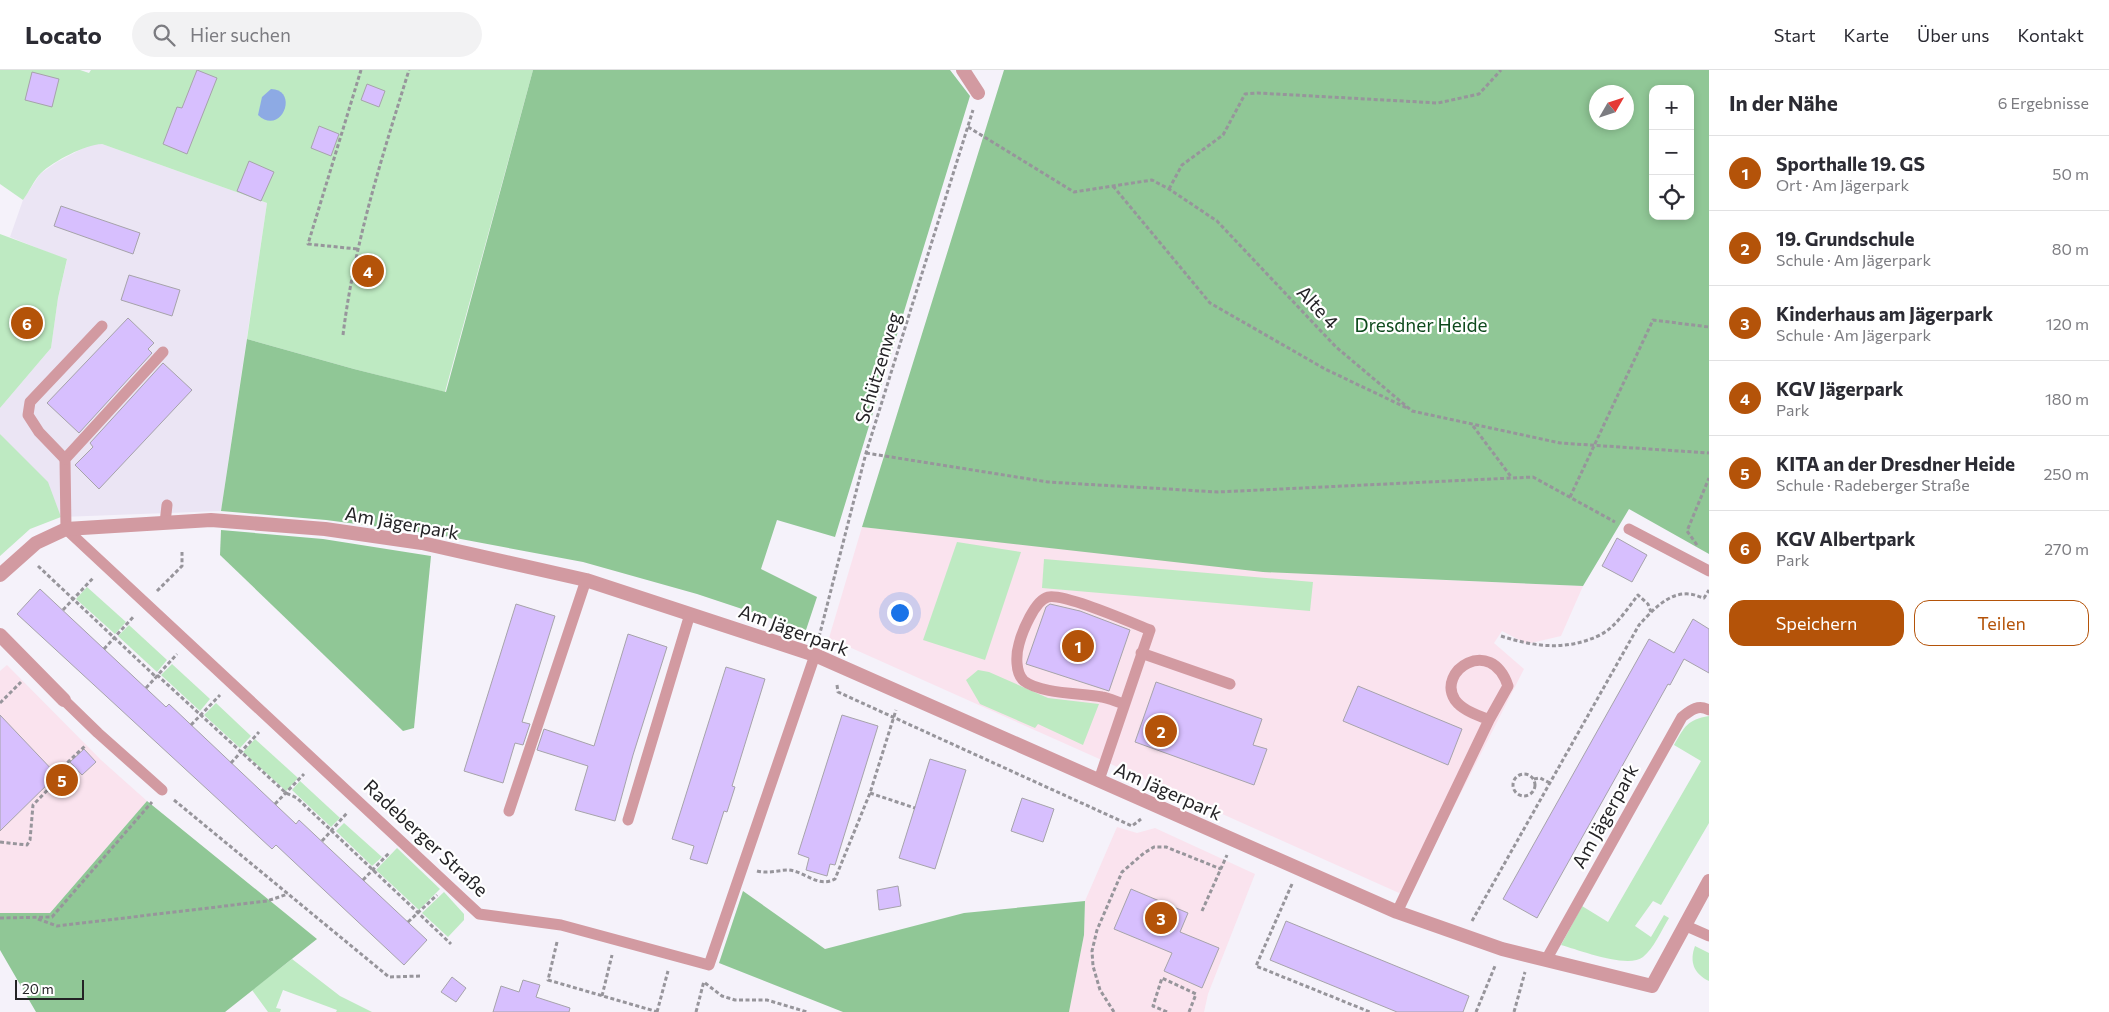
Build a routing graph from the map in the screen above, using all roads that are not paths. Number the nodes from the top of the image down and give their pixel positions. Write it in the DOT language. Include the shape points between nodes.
graph roads {
  1 [pos="963,70"];
  2 [pos="978,93"];
  3 [pos="102,326"];
  4 [pos="163,352"];
  5 [pos="65,459"];
  6 [pos="167,505"];
  7 [pos="165,523"];
  8 [pos="66,529"];
  9 [pos="1628,529"];
  10 [pos="1709,571"];
  11 [pos="0,575"];
  12 [pos="586,580"];
  13 [pos="690,614"];
  14 [pos="0,636"];
  15 [pos="1141,653"];
  16 [pos="813,661"];
  17 [pos="1230,684"];
  18 [pos="64,700"];
  19 [pos="1124,704"];
  20 [pos="1709,710"];
  21 [pos="1489,720"];
  22 [pos="1099,780"];
  23 [pos="162,790"];
  24 [pos="509,811"];
  25 [pos="628,820"];
  26 [pos="1709,881"];
  27 [pos="1397,912"];
  28 [pos="1684,926"];
  29 [pos="1709,936"];
  30 [pos="1546,960"];
  1 -- 2 [label="street"];
  3 -- 5 [label="lane" via="30,402 28,415 39,432"];
  4 -- 5 [label="lane"];
  5 -- 8 [label="lane"];
  6 -- 7 [label="lane"];
  7 -- 8 [label="street, Am Jägerpark"];
  7 -- 12 [label="street, Am Jägerpark" via="211,520 325,529 422,543"];
  8 -- 11 [label="street, Am Jägerpark" via="36,543"];
  8 -- 16 [label="lane, Radeberger Straße" via="479,914 561,926 709,965"];
  9 -- 10 [label="lane"];
  12 -- 13 [label="street, Am Jägerpark"];
  12 -- 24 [label="lane"];
  13 -- 16 [label="street, Am Jägerpark"];
  13 -- 25 [label="lane"];
  14 -- 18 [label="street"];
  15 -- 17 [label="lane"];
  15 -- 19 [label="lane"];
  15 -- 19 [label="lane" via="1150,630 1052,596 1046,597 1032,612 1019,644 1019,672 1024,680 1065,694 1104,697"];
  16 -- 22 [label="street, Am Jägerpark" via="902,692"];
  18 -- 23 [label="lane"];
  19 -- 22 [label="lane"];
  20 -- 30 [label="lane, Am Jägerpark" via="1693,708 1682,717"];
  21 -- 21 [label="lane" via="1508,686 1504,673 1492,663 1468,662 1457,671 1451,685 1455,699 1465,709"];
  21 -- 27 [label="lane"];
  22 -- 27 [label="street, Am Jägerpark"];
  26 -- 28 [label="street, Am Jägerpark"];
  27 -- 30 [label="street, Am Jägerpark" via="1502,950"];
  28 -- 29 [label="lane"];
  28 -- 30 [label="street, Am Jägerpark" via="1652,986"];
}
